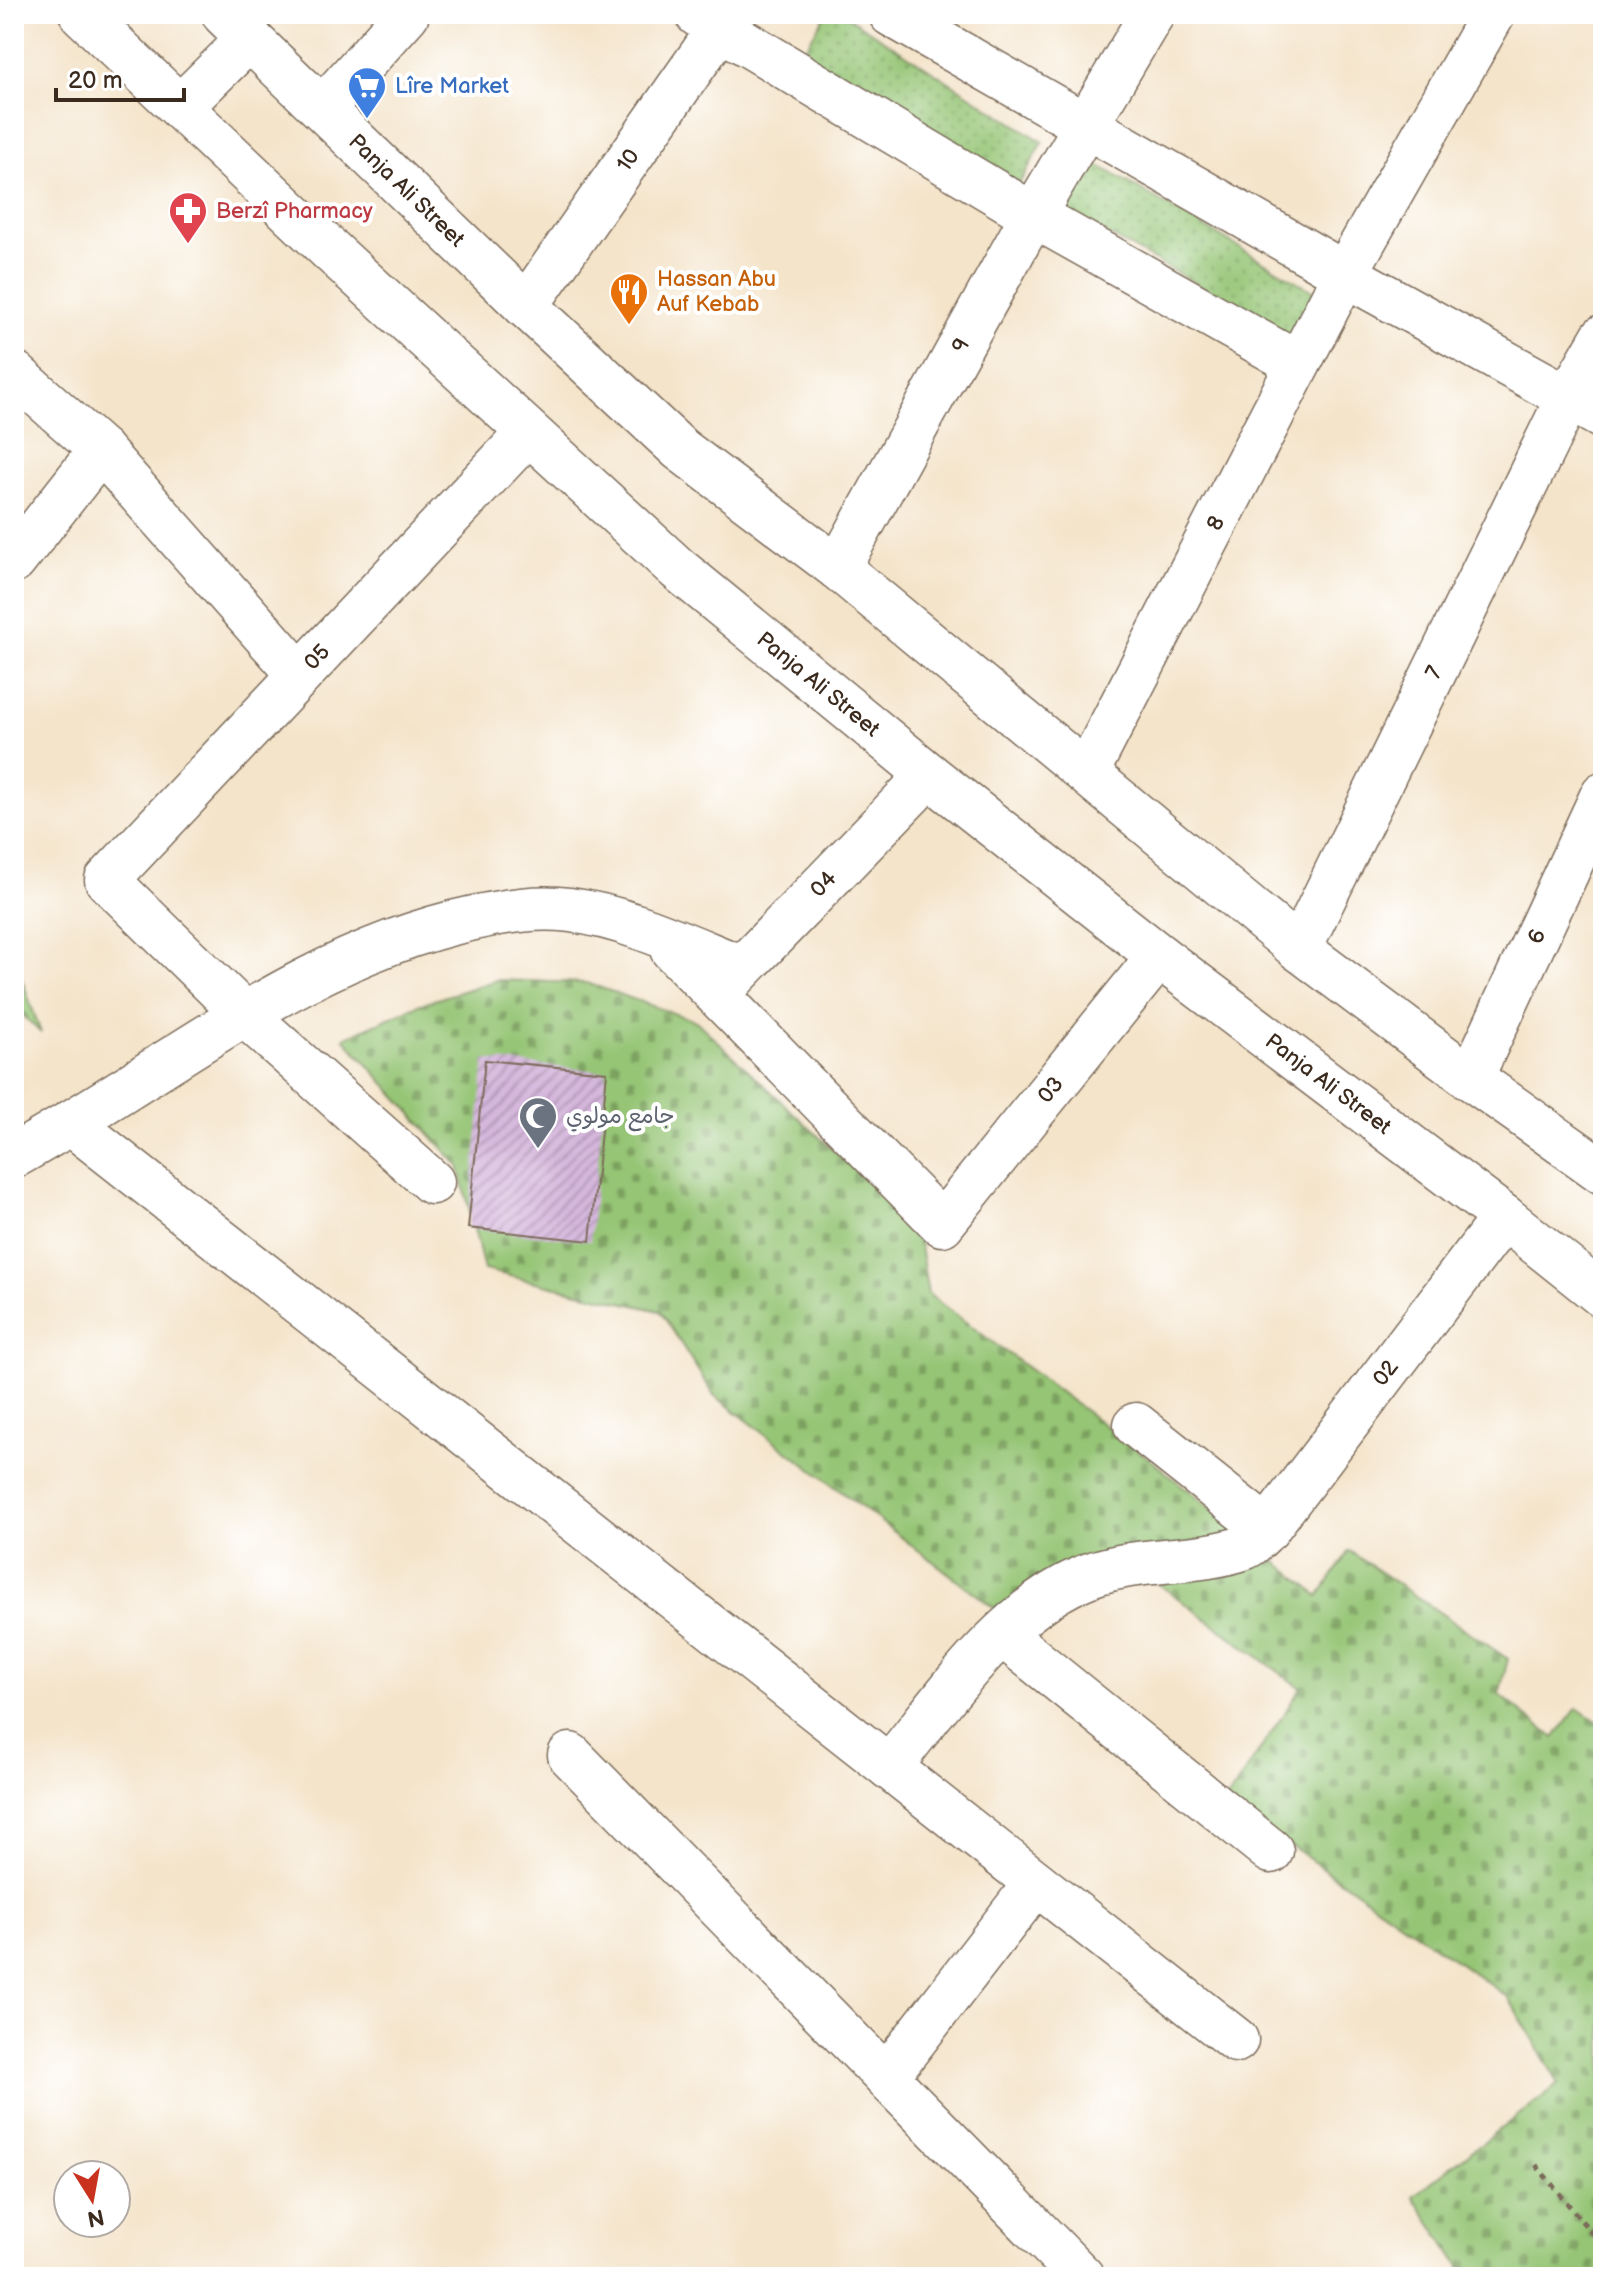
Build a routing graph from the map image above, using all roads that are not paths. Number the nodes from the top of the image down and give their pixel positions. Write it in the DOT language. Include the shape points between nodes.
graph roads {
  1 [pos="82,14"];
  2 [pos="407,14"];
  3 [pos="891,14"];
  4 [pos="1152,14"];
  5 [pos="1493,14"];
  6 [pos="716,18"];
  7 [pos="237,26"];
  8 [pos="180,107"];
  9 [pos="323,108"];
  10 [pos="1087,127"];
  11 [pos="1033,215"];
  12 [pos="1345,274"];
  13 [pos="526,306"];
  14 [pos="1603,337"];
  15 [pos="1298,364"];
  16 [pos="14,373"];
  17 [pos="1586,406"];
  18 [pos="528,433"];
  19 [pos="101,450"];
  20 [pos="14,561"];
  21 [pos="838,568"];
  22 [pos="300,675"];
  23 [pos="1087,772"];
  24 [pos="929,775"];
  25 [pos="1603,794"];
  26 [pos="1299,949"];
  27 [pos="1159,956"];
  28 [pos="730,980"];
  29 [pos="244,1014"];
  30 [pos="1471,1078"];
  31 [pos="72,1124"];
  32 [pos="14,1156"];
  33 [pos="1603,1172"];
  34 [pos="432,1182"];
  35 [pos="1504,1217"];
  36 [pos="1603,1296"];
  37 [pos="1136,1425"];
  38 [pos="1267,1529"];
  39 [pos="1003,1635"];
  40 [pos="570,1755"];
  41 [pos="889,1767"];
  42 [pos="1271,1851"];
  43 [pos="1036,1883"];
  44 [pos="1236,2040"];
  45 [pos="886,2077"];
  46 [pos="1082,2277"];
  1 -- 8 [label="street, Panja Ali Street"];
  2 -- 9 [label="street"];
  3 -- 10 [label="street"];
  4 -- 10 [label="street, 9"];
  5 -- 12 [label="street, 8"];
  6 -- 11 [label="street"];
  6 -- 13 [label="street, 10"];
  7 -- 8 [label="street"];
  7 -- 9 [label="street, Panja Ali Street"];
  8 -- 18 [label="street, Panja Ali Street"];
  9 -- 13 [label="street, Panja Ali Street"];
  10 -- 11 [label="street, 9"];
  10 -- 12 [label="street"];
  11 -- 15 [label="street"];
  11 -- 21 [label="street, 9"];
  12 -- 15 [label="street, 8"];
  12 -- 17 [label="street"];
  13 -- 21 [label="street, Panja Ali Street" via="680,449"];
  14 -- 17 [label="street, 7"];
  15 -- 23 [label="street, 8"];
  16 -- 19 [label="street"];
  17 -- 26 [label="street, 7"];
  18 -- 22 [label="street, 05"];
  18 -- 24 [label="street, Panja Ali Street" via="678,569"];
  19 -- 20 [label="street"];
  19 -- 22 [label="street"];
  21 -- 23 [label="street, Panja Ali Street"];
  22 -- 29 [label="street, 05" via="107,880"];
  23 -- 26 [label="street, Panja Ali Street"];
  24 -- 27 [label="street, Panja Ali Street"];
  24 -- 28 [label="street, 04"];
  25 -- 30 [label="street, 6"];
  26 -- 30 [label="street, Panja Ali Street"];
  27 -- 28 [label="street, 03" via="942,1224"];
  27 -- 35 [label="street, Panja Ali Street"];
  28 -- 29 [label="street" via="658,936 572,910 530,908 452,923 368,952"];
  29 -- 31 [label="street"];
  29 -- 34 [label="street"];
  30 -- 33 [label="street, Panja Ali Street"];
  31 -- 32 [label="street"];
  31 -- 41 [label="street"];
  35 -- 36 [label="street, Panja Ali Street"];
  35 -- 38 [label="street, 02"];
  37 -- 38 [label="street"];
  38 -- 39 [label="street" via="1246,1548 1124,1566 1082,1578 1042,1600"];
  39 -- 41 [label="street"];
  39 -- 42 [label="street"];
  40 -- 45 [label="street"];
  41 -- 43 [label="street"];
  43 -- 44 [label="street"];
  43 -- 45 [label="street"];
  45 -- 46 [label="street"];
}
